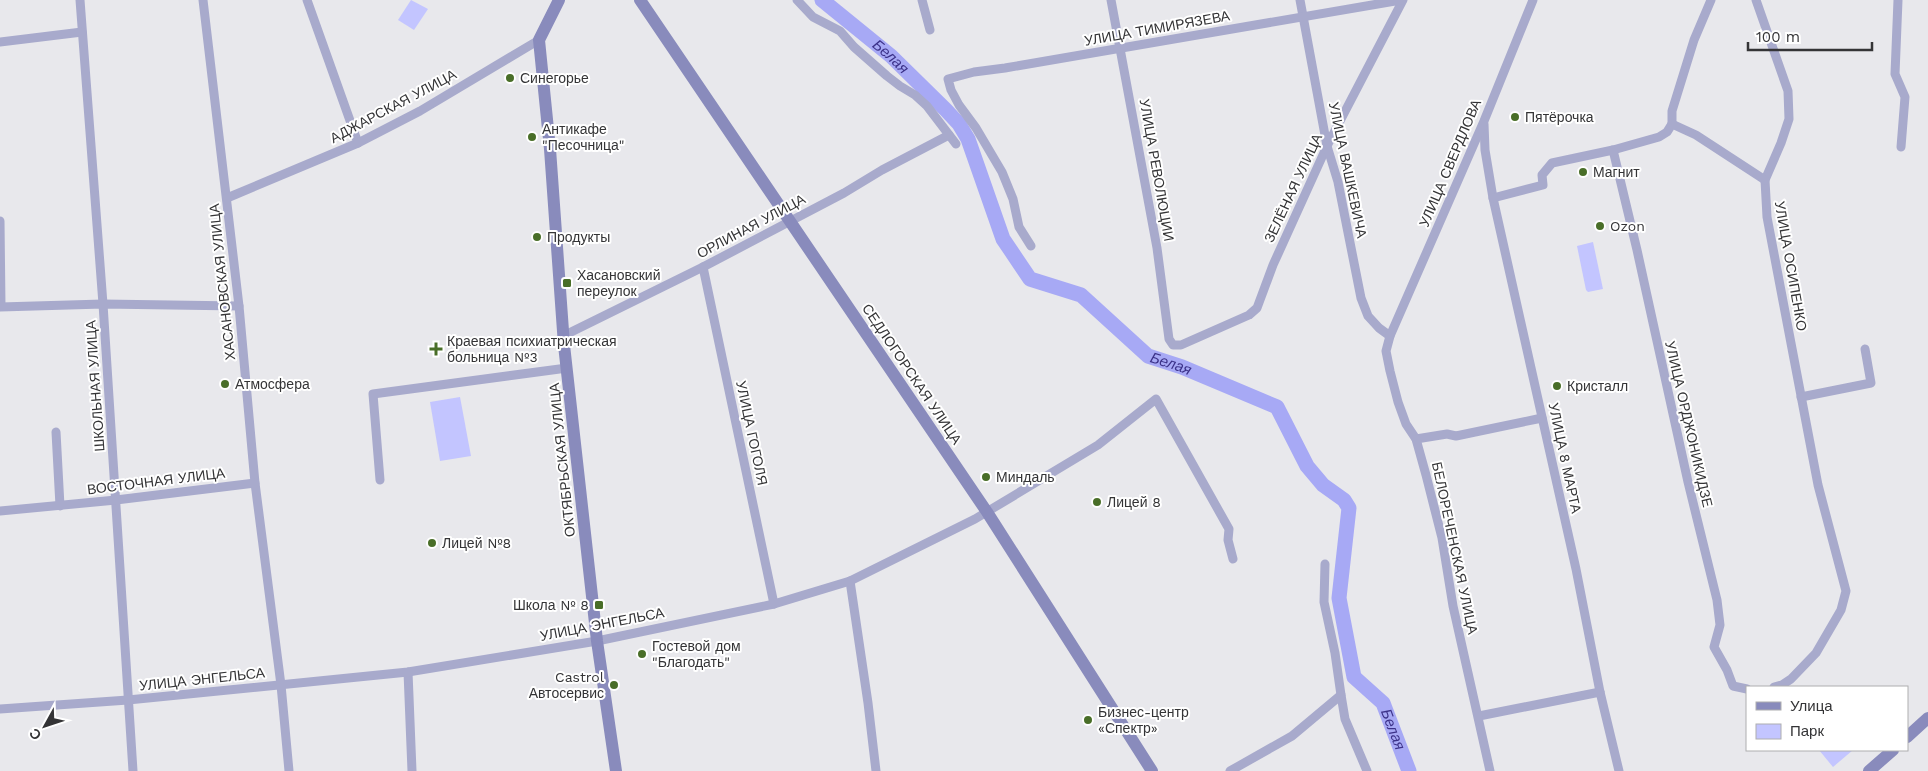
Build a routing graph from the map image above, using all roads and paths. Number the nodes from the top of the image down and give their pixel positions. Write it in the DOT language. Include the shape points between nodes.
graph roads {
  1 [pos="80,0"];
  2 [pos="203,0"];
  3 [pos="306,0"];
  4 [pos="559,0"];
  5 [pos="640,0"];
  6 [pos="797,0"];
  7 [pos="922,0"];
  8 [pos="1111,0"];
  9 [pos="1300,0"];
  10 [pos="1402,0"];
  11 [pos="1533,0"];
  12 [pos="1711,0"];
  13 [pos="1756,0"];
  14 [pos="1898,0"];
  15 [pos="1303,16"];
  16 [pos="930,30"];
  17 [pos="82,32"];
  18 [pos="539,40"];
  19 [pos="0,42"];
  20 [pos="1120,48"];
  21 [pos="1484,121"];
  22 [pos="1672,124"];
  23 [pos="949,135"];
  24 [pos="358,143"];
  25 [pos="956,144"];
  26 [pos="1327,146"];
  27 [pos="1901,147"];
  28 [pos="1613,150"];
  29 [pos="1765,180"];
  30 [pos="227,198"];
  31 [pos="1493,198"];
  32 [pos="791,220"];
  33 [pos="0,221"];
  34 [pos="1031,246"];
  35 [pos="703,267"];
  36 [pos="103,304"];
  37 [pos="1,306"];
  38 [pos="239,306"];
  39 [pos="564,336"];
  40 [pos="1390,336"];
  41 [pos="1173,345"];
  42 [pos="1865,349"];
  43 [pos="567,368"];
  44 [pos="1801,396"];
  45 [pos="1542,418"];
  46 [pos="56,432"];
  47 [pos="1416,439"];
  48 [pos="380,480"];
  49 [pos="255,483"];
  50 [pos="116,500"];
  51 [pos="60,506"];
  52 [pos="0,511"];
  53 [pos="987,512"];
  54 [pos="1233,559"];
  55 [pos="1326,564"];
  56 [pos="850,581"];
  57 [pos="774,604"];
  58 [pos="597,641"];
  59 [pos="408,672"];
  60 [pos="281,685"];
  61 [pos="1778,686"];
  62 [pos="1746,689"];
  63 [pos="1600,692"];
  64 [pos="1341,695"];
  65 [pos="128,700"];
  66 [pos="0,709"];
  67 [pos="1479,716"];
  68 [pos="1928,718"];
  69 [pos="1908,736"];
  70 [pos="1892,751"];
  71 [pos="133,771"];
  72 [pos="289,771"];
  73 [pos="412,771"];
  74 [pos="616,771"];
  75 [pos="876,771"];
  76 [pos="1152,771"];
  77 [pos="1230,771"];
  78 [pos="1367,771"];
  79 [pos="1490,771"];
  80 [pos="1619,771"];
  81 [pos="1869,771"];
  1 -- 17 [label="street, ШКОЛЬНАЯ УЛИЦА"];
  2 -- 30 [label="street, ХАСАНОВСКАЯ УЛИЦА"];
  3 -- 24 [label="street"];
  4 -- 18 [label="street"];
  5 -- 32 [label="street, СЕДЛОГОРСКАЯ УЛИЦА"];
  6 -- 23 [label="street" via="813,17 840,31 887,76 915,95"];
  7 -- 16 [label="street"];
  8 -- 20 [label="street, УЛИЦА РЕВОЛЮЦИИ"];
  9 -- 15 [label="street, УЛИЦА ВАШКЕВИЧА"];
  10 -- 15 [label="street, УЛИЦА ТИМИРЯЗЕВА"];
  10 -- 26 [label="street, ЗЕЛЁНАЯ УЛИЦА"];
  11 -- 21 [label="street, УЛИЦА СВЕРДЛОВА"];
  12 -- 22 [label="street" via="1694,40 1672,111"];
  13 -- 29 [label="street, УЛИЦА ОСИПЕНКО" via="1788,90 1789,106 1782,143"];
  14 -- 27 [label="street" via="1895,74 1905,98"];
  15 -- 20 [label="street, УЛИЦА ТИМИРЯЗЕВА"];
  15 -- 26 [label="street, УЛИЦА ВАШКЕВИЧА"];
  17 -- 19 [label="street"];
  17 -- 36 [label="street, ШКОЛЬНАЯ УЛИЦА"];
  18 -- 24 [label="street, АДЖАРСКАЯ УЛИЦА" via="420,111"];
  18 -- 39 [label="street, ОКТЯБРЬСКАЯ УЛИЦА"];
  20 -- 34 [label="street, УЛИЦА ТИМИРЯЗЕВА" via="948,79 959,105 1002,172 1013,199 1019,227"];
  20 -- 41 [label="street, УЛИЦА РЕВОЛЮЦИИ" via="1157,248 1169,339"];
  21 -- 31 [label="street, УЛИЦА 8 МАРТА"];
  21 -- 40 [label="street, УЛИЦА СВЕРДЛОВА"];
  22 -- 28 [label="street" via="1659,137"];
  22 -- 29 [label="street" via="1696,135"];
  23 -- 25 [label="street"];
  23 -- 32 [label="street, ОРЛИНАЯ УЛИЦА"];
  24 -- 30 [label="street, АДЖАРСКАЯ УЛИЦА"];
  26 -- 40 [label="street, УЛИЦА ВАШКЕВИЧА" via="1338,182 1361,298 1368,316"];
  26 -- 41 [label="street, ЗЕЛЁНАЯ УЛИЦА" via="1256,308 1249,315 1181,346"];
  28 -- 31 [label="street" via="1555,162 1542,175 1543,185"];
  28 -- 62 [label="street, УЛИЦА ОРДЖОНИКИДЗЕ" via="1717,600 1720,624 1714,647 1733,686"];
  29 -- 44 [label="street, УЛИЦА ОСИПЕНКО" via="1767,217"];
  30 -- 38 [label="street, ХАСАНОВСКАЯ УЛИЦА"];
  31 -- 45 [label="street, УЛИЦА 8 МАРТА"];
  32 -- 35 [label="street, ОРЛИНАЯ УЛИЦА"];
  32 -- 53 [label="street, СЕДЛОГОРСКАЯ УЛИЦА"];
  33 -- 37 [label="street"];
  35 -- 39 [label="street, ОРЛИНАЯ УЛИЦА"];
  35 -- 57 [label="street, УЛИЦА ГОГОЛЯ"];
  36 -- 37 [label="street"];
  36 -- 38 [label="street"];
  36 -- 50 [label="street, ШКОЛЬНАЯ УЛИЦА"];
  38 -- 49 [label="street, ХАСАНОВСКАЯ УЛИЦА"];
  39 -- 43 [label="street, ОКТЯБРЬСКАЯ УЛИЦА"];
  40 -- 47 [label="street, БЕЛОРЕЧЕНСКАЯ УЛИЦА" via="1386,351 1390,371 1406,424"];
  42 -- 44 [label="street" via="1871,383"];
  43 -- 48 [label="street" via="373,394"];
  43 -- 58 [label="street, ОКТЯБРЬСКАЯ УЛИЦА"];
  44 -- 61 [label="street, УЛИЦА ОСИПЕНКО" via="1818,485 1846,591 1841,610 1816,653 1790,679"];
  45 -- 47 [label="street" via="1456,436 1447,434"];
  45 -- 63 [label="street, УЛИЦА 8 МАРТА"];
  46 -- 51 [label="street"];
  47 -- 67 [label="street, БЕЛОРЕЧЕНСКАЯ УЛИЦА" via="1442,538 1453,606"];
  49 -- 50 [label="street, ВОСТОЧНАЯ УЛИЦА"];
  49 -- 60 [label="street, ХАСАНОВСКАЯ УЛИЦА"];
  50 -- 51 [label="street, ВОСТОЧНАЯ УЛИЦА"];
  50 -- 65 [label="street, ШКОЛЬНАЯ УЛИЦА"];
  51 -- 52 [label="street, ВОСТОЧНАЯ УЛИЦА"];
  53 -- 54 [label="street, УЛИЦА ЭНГЕЛЬСА" via="1098,445 1156,399 1229,529"];
  53 -- 56 [label="street, УЛИЦА ЭНГЕЛЬСА"];
  53 -- 76 [label="street, СЕДЛОГОРСКАЯ УЛИЦА"];
  55 -- 64 [label="street" via="1324,602"];
  56 -- 57 [label="street, УЛИЦА ЭНГЕЛЬСА"];
  56 -- 75 [label="street"];
  57 -- 58 [label="street, УЛИЦА ЭНГЕЛЬСА"];
  58 -- 59 [label="street, УЛИЦА ЭНГЕЛЬСА"];
  58 -- 74 [label="street, ОКТЯБРЬСКАЯ УЛИЦА"];
  59 -- 60 [label="street, УЛИЦА ЭНГЕЛЬСА"];
  59 -- 73 [label="street"];
  60 -- 65 [label="street, УЛИЦА ЭНГЕЛЬСА"];
  60 -- 72 [label="street, ХАСАНОВСКАЯ УЛИЦА"];
  63 -- 67 [label="street"];
  63 -- 80 [label="street, УЛИЦА 8 МАРТА"];
  64 -- 77 [label="street" via="1292,736"];
  64 -- 78 [label="street" via="1345,718"];
  65 -- 66 [label="street, УЛИЦА ЭНГЕЛЬСА"];
  65 -- 71 [label="street, ШКОЛЬНАЯ УЛИЦА"];
  67 -- 79 [label="street, БЕЛОРЕЧЕНСКАЯ УЛИЦА"];
  68 -- 69 [label="street"];
  70 -- 81 [label="street"];
}
